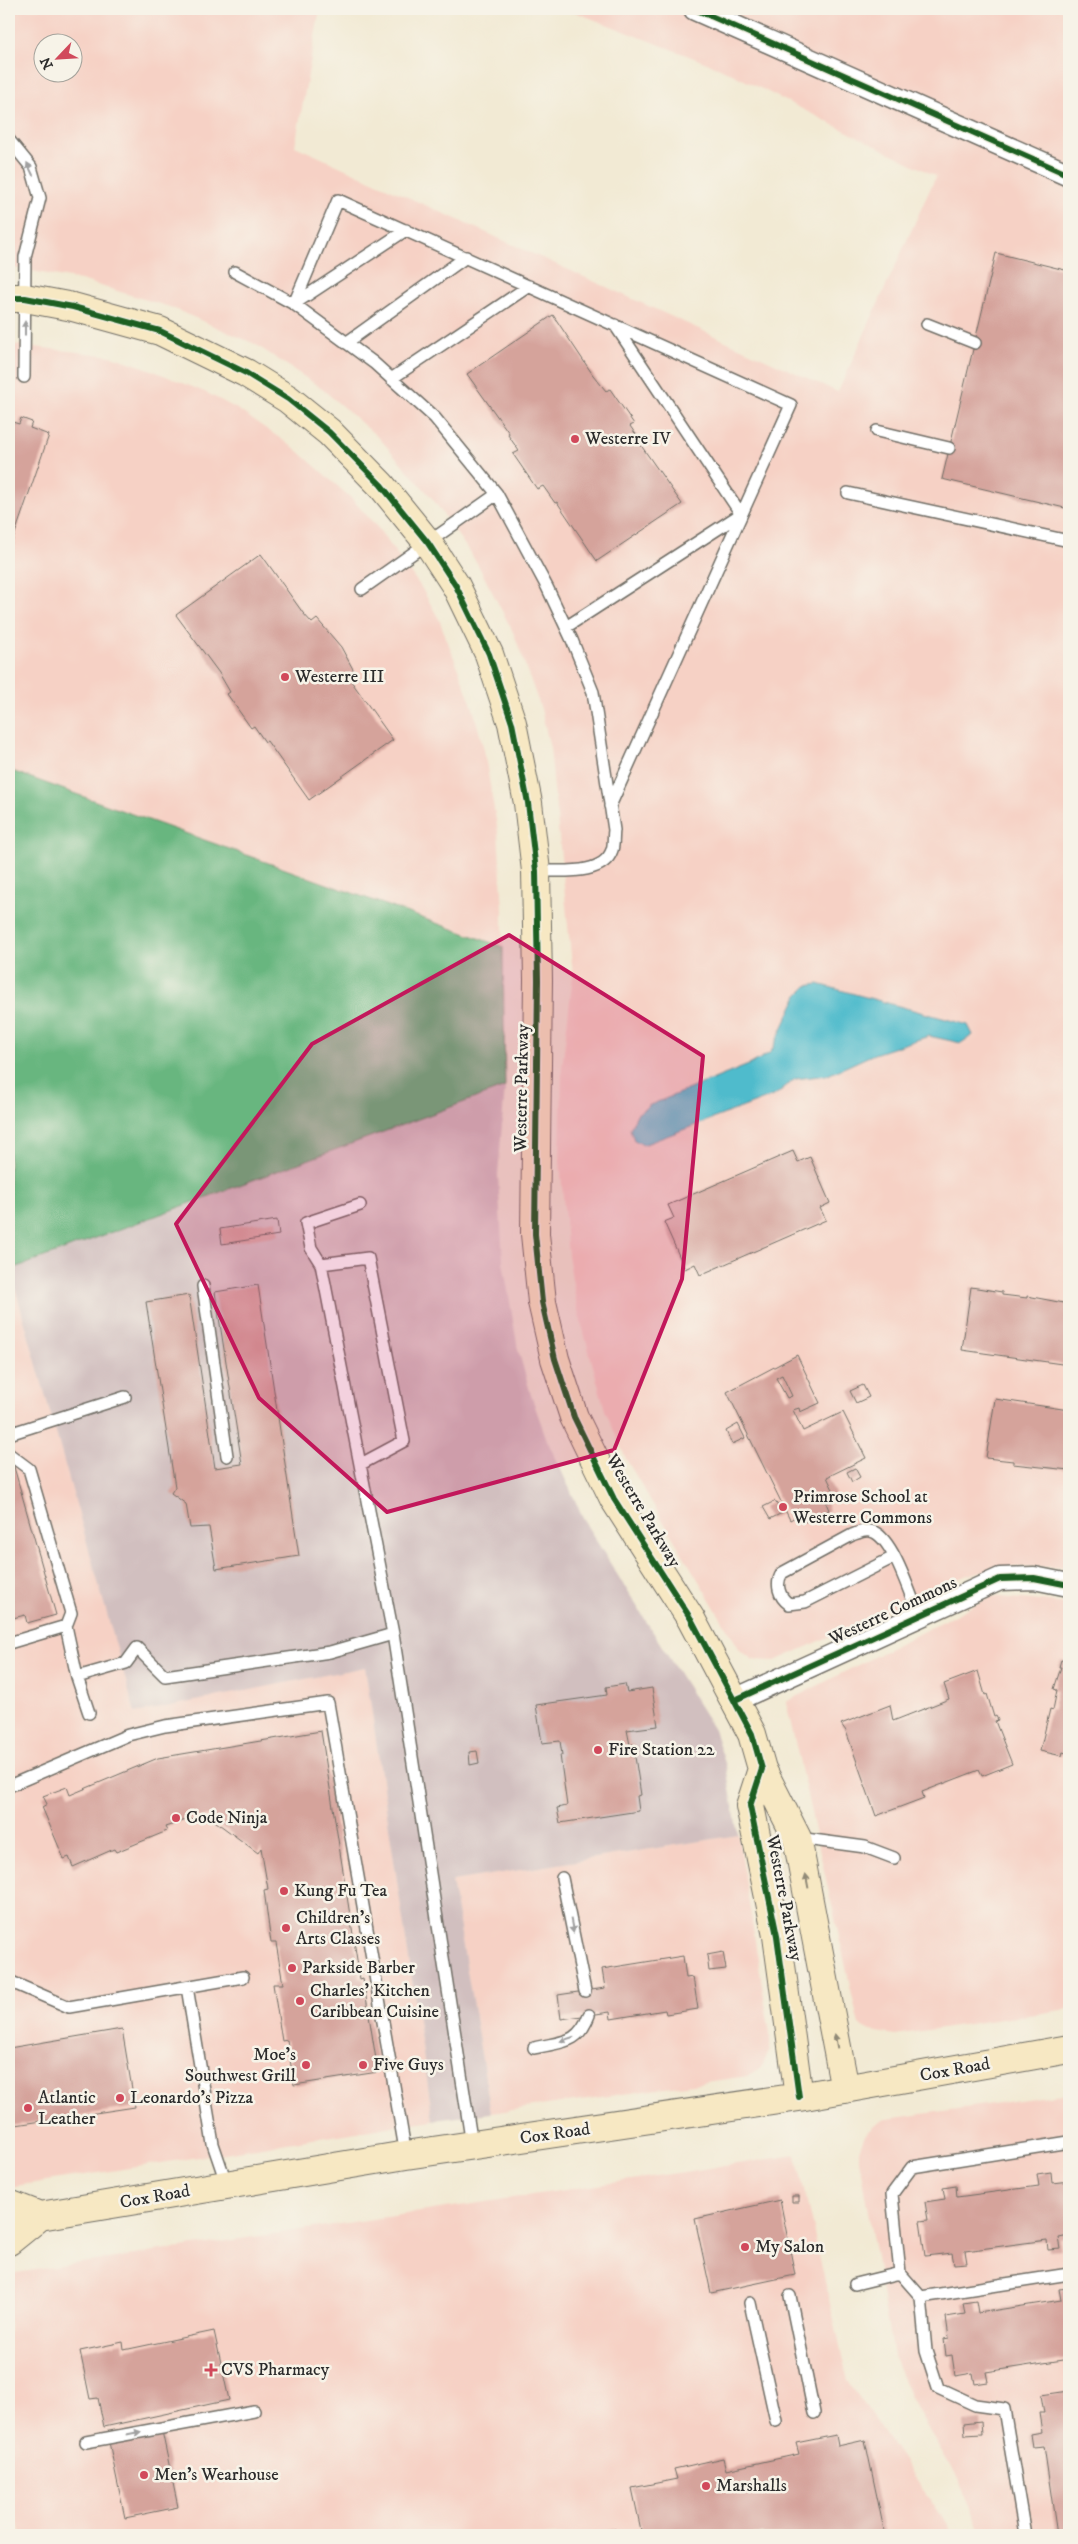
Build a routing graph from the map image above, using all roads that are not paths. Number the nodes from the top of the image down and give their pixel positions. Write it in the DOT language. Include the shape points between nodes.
graph roads {
  1 [pos="695,9"];
  2 [pos="9,140"];
  3 [pos="1069,175"];
  4 [pos="406,230"];
  5 [pos="466,257"];
  6 [pos="235,272"];
  7 [pos="529,286"];
  8 [pos="17,298"];
  9 [pos="294,304"];
  10 [pos="927,324"];
  11 [pos="615,325"];
  12 [pos="974,342"];
  13 [pos="346,343"];
  14 [pos="24,377"];
  15 [pos="391,379"];
  16 [pos="877,431"];
  17 [pos="949,448"];
  18 [pos="848,493"];
  19 [pos="497,494"];
  20 [pos="742,514"];
  21 [pos="1069,541"];
  22 [pos="428,543"];
  23 [pos="362,589"];
  24 [pos="566,627"];
  25 [pos="610,806"];
  26 [pos="536,871"];
  27 [pos="360,1205"];
  28 [pos="320,1264"];
  29 [pos="203,1286"];
  30 [pos="125,1397"];
  31 [pos="9,1434"];
  32 [pos="9,1454"];
  33 [pos="226,1456"];
  34 [pos="361,1464"];
  35 [pos="894,1557"];
  36 [pos="1069,1585"];
  37 [pos="919,1616"];
  38 [pos="66,1626"];
  39 [pos="393,1634"];
  40 [pos="9,1643"];
  41 [pos="77,1677"];
  42 [pos="735,1700"];
  43 [pos="89,1713"];
  44 [pos="762,1769"];
  45 [pos="9,1786"];
  46 [pos="797,1838"];
  47 [pos="894,1858"];
  48 [pos="562,1878"];
  49 [pos="243,1977"];
  50 [pos="9,1981"];
  51 [pos="187,1987"];
  52 [pos="585,1991"];
  53 [pos="589,2015"];
  54 [pos="534,2048"];
  55 [pos="1069,2049"];
  56 [pos="845,2089"];
  57 [pos="799,2097"];
  58 [pos="1069,2142"];
  59 [pos="472,2145"];
  60 [pos="406,2156"];
  61 [pos="227,2185"];
  62 [pos="9,2204"];
  63 [pos="40,2216"];
  64 [pos="9,2242"];
  65 [pos="900,2273"];
  66 [pos="1069,2274"];
  67 [pos="855,2284"];
  68 [pos="790,2296"];
  69 [pos="921,2297"];
  70 [pos="750,2303"];
  71 [pos="254,2411"];
  72 [pos="814,2413"];
  73 [pos="776,2421"];
  74 [pos="86,2442"];
  75 [pos="1025,2535"];
  1 -- 3 [label="street"];
  8 -- 2 [label="lane, one-way" via="40,198 31,167"];
  4 -- 5 [label="lane"];
  4 -- 9 [label="lane"];
  4 -- 9 [label="lane" via="338,200"];
  5 -- 7 [label="lane"];
  5 -- 13 [label="lane"];
  6 -- 9 [label="lane"];
  7 -- 11 [label="lane"];
  7 -- 15 [label="lane"];
  14 -- 8 [label="lane, one-way"];
  8 -- 22 [label="street, Westerre Parkway" via="73,307 160,331 246,373 288,399 329,432 382,485"];
  9 -- 13 [label="lane"];
  10 -- 12 [label="lane"];
  11 -- 20 [label="lane"];
  11 -- 20 [label="lane" via="791,405"];
  13 -- 15 [label="lane"];
  15 -- 19 [label="lane" via="435,418"];
  16 -- 17 [label="lane"];
  18 -- 21 [label="lane"];
  19 -- 22 [label="lane"];
  19 -- 24 [label="lane"];
  20 -- 24 [label="lane"];
  20 -- 25 [label="lane"];
  22 -- 23 [label="lane"];
  22 -- 26 [label="street, Westerre Parkway" via="456,586 490,654 514,732 528,803"];
  24 -- 25 [label="lane" via="592,692"];
  25 -- 26 [label="lane" via="614,830 612,850 604,862 585,870"];
  26 -- 42 [label="street, Westerre Parkway" via="535,1234 542,1302 555,1359 574,1417 614,1499 691,1619"];
  27 -- 28 [label="lane" via="306,1223 311,1248"];
  28 -- 34 [label="lane"];
  28 -- 34 [label="lane" via="368,1258 404,1441"];
  29 -- 33 [label="lane"];
  30 -- 31 [label="lane"];
  32 -- 38 [label="lane" via="29,1469 71,1613"];
  34 -- 39 [label="lane"];
  35 -- 35 [label="lane" via="880,1536 863,1530 782,1574 778,1584 780,1593 789,1604 805,1602"];
  35 -- 37 [label="lane"];
  36 -- 37 [label="street, Westerre Commons" via="1034,1578 1000,1579"];
  37 -- 42 [label="street, Westerre Commons"];
  38 -- 40 [label="lane"];
  38 -- 41 [label="lane"];
  39 -- 41 [label="lane" via="330,1652 165,1676 137,1648 126,1663"];
  39 -- 59 [label="lane"];
  41 -- 43 [label="lane"];
  42 -- 44 [label="street, Westerre Parkway" via="752,1734"];
  44 -- 46 [label="street, Westerre Parkway"];
  44 -- 57 [label="street, Westerre Parkway" via="750,1806 777,1936"];
  45 -- 60 [label="lane" via="128,1735 165,1726 328,1702"];
  46 -- 47 [label="lane" via="865,1847"];
  56 -- 46 [label="street, Westerre Parkway, one-way"];
  48 -- 52 [label="lane, one-way"];
  49 -- 51 [label="lane"];
  50 -- 51 [label="lane" via="69,2007"];
  51 -- 61 [label="lane" via="213,2144"];
  53 -- 54 [label="lane, one-way" via="583,2030 574,2039"];
  55 -- 56 [label="street, Cox Road"];
  56 -- 57 [label="street, Cox Road"];
  57 -- 59 [label="street, Cox Road"];
  58 -- 65 [label="lane" via="912,2167 892,2194"];
  59 -- 60 [label="street, Cox Road"];
  60 -- 61 [label="street, Cox Road"];
  61 -- 63 [label="street, Cox Road"];
  62 -- 63 [label="street"];
  63 -- 64 [label="street"];
  65 -- 67 [label="lane"];
  65 -- 69 [label="lane"];
  66 -- 69 [label="lane"];
  68 -- 72 [label="lane"];
  69 -- 75 [label="lane" via="926,2351 938,2388 975,2405 1004,2409"];
  70 -- 73 [label="lane"];
  74 -- 71 [label="lane, one-way"];
}
